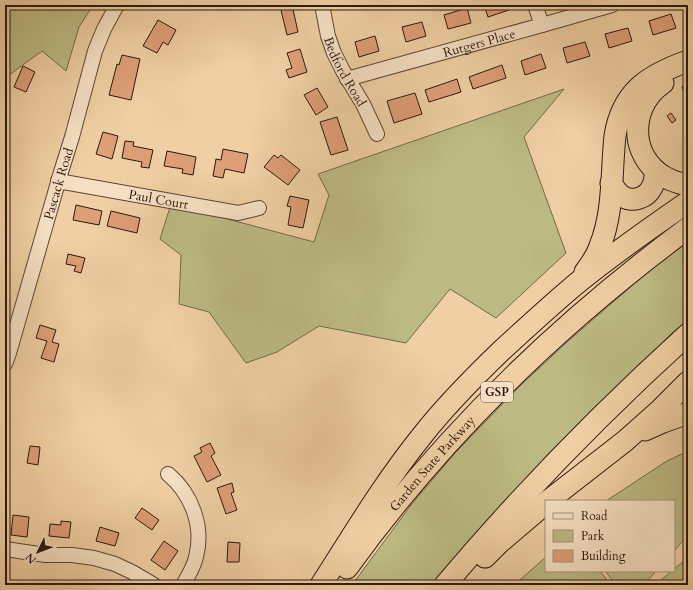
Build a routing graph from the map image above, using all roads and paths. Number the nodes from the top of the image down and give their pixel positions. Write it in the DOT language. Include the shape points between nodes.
graph roads {
  1 [pos="116,5"];
  2 [pos="322,5"];
  3 [pos="535,5"];
  4 [pos="612,5"];
  5 [pos="542,26"];
  6 [pos="688,61"];
  7 [pos="688,72"];
  8 [pos="347,79"];
  9 [pos="377,134"];
  10 [pos="656,171"];
  11 [pos="58,181"];
  12 [pos="612,183"];
  13 [pos="688,185"];
  14 [pos="688,202"];
  15 [pos="259,208"];
  16 [pos="688,228"];
  17 [pos="577,284"];
  18 [pos="688,334"];
  19 [pos="5,364"];
  20 [pos="688,382"];
  21 [pos="688,413"];
  22 [pos="625,441"];
  23 [pos="168,474"];
  24 [pos="550,500"];
  25 [pos="545,504"];
  26 [pos="5,549"];
  27 [pos="154,585"];
  28 [pos="183,585"];
  29 [pos="321,585"];
  30 [pos="334,585"];
  31 [pos="445,585"];
  32 [pos="459,585"];
  1 -- 11 [label="street, Pascack Road" via="95,51"];
  2 -- 8 [label="street, Bedford Road" via="328,36"];
  3 -- 5 [label="street"];
  4 -- 5 [label="street, Rutgers Place"];
  5 -- 8 [label="street, Rutgers Place"];
  6 -- 12 [label="highway" via="652,77 640,86 623,109 616,128"];
  7 -- 10 [label="highway" via="669,79 656,88 646,99 640,113 637,129 640,145 646,159"];
  8 -- 9 [label="street, Bedford Road" via="363,104"];
  10 -- 12 [label="highway" via="652,187 647,194 638,199 628,199 618,193"];
  10 -- 13 [label="highway" via="672,181"];
  11 -- 15 [label="street, Paul Court" via="238,213"];
  11 -- 19 [label="street, Pascack Road"];
  12 -- 17 [label="highway" via="609,215 600,247"];
  14 -- 17 [label="highway"];
  16 -- 30 [label="highway, Garden State Parkway / GSP" via="592,303 540,349 491,398 403,496"];
  17 -- 29 [label="highway" via="532,322 437,417 393,474"];
  18 -- 31 [label="highway" via="524,495"];
  20 -- 22 [label="highway"];
  21 -- 22 [label="highway" via="650,427"];
  22 -- 24 [label="highway"];
  23 -- 28 [label="street" via="182,488 189,500 198,528 196,557"];
  25 -- 32 [label="highway" via="481,561"];
  26 -- 27 [label="street" via="94,558 115,564"];
}
